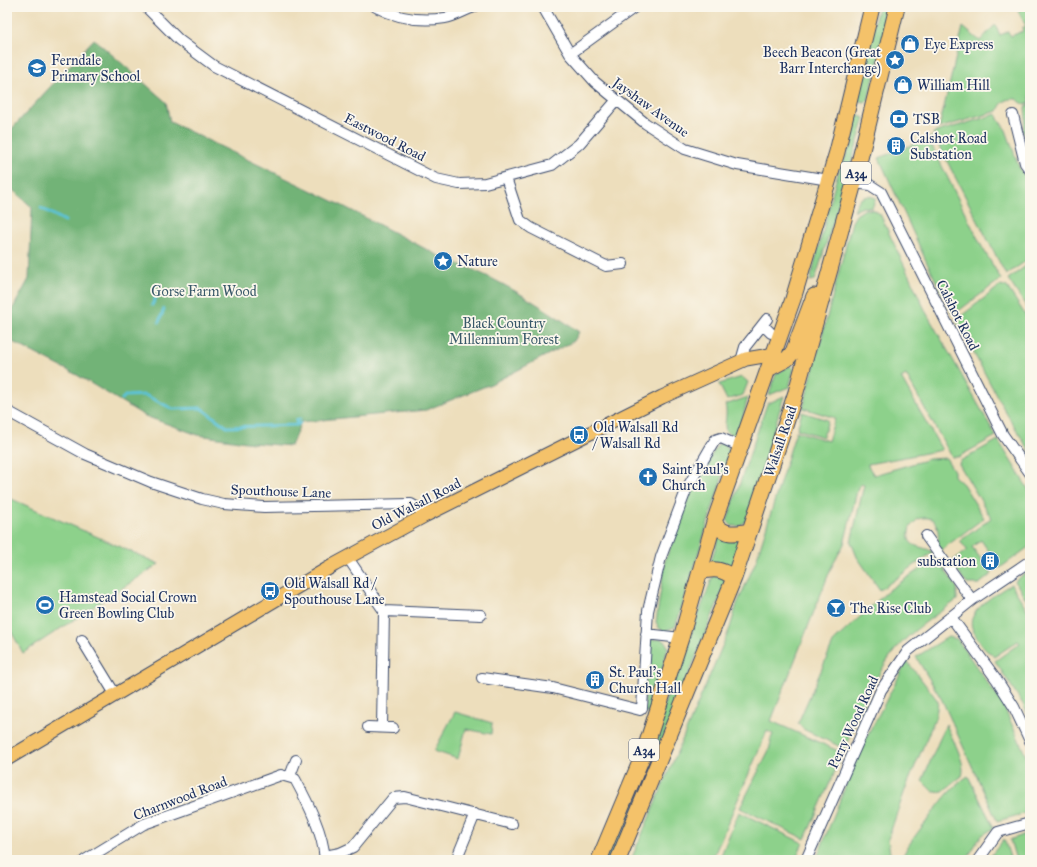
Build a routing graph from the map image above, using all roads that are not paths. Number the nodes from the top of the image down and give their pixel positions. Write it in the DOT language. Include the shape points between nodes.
graph roads {
  1 [pos="146,7"];
  2 [pos="376,7"];
  3 [pos="474,7"];
  4 [pos="543,7"];
  5 [pos="635,7"];
  6 [pos="872,7"];
  7 [pos="897,7"];
  8 [pos="570,54"];
  9 [pos="616,101"];
  10 [pos="848,104"];
  11 [pos="873,110"];
  12 [pos="1013,115"];
  13 [pos="1030,170"];
  14 [pos="506,178"];
  15 [pos="829,180"];
  16 [pos="854,183"];
  17 [pos="838,235"];
  18 [pos="623,264"];
  19 [pos="771,333"];
  20 [pos="741,361"];
  21 [pos="772,361"];
  22 [pos="7,411"];
  23 [pos="741,447"];
  24 [pos="1030,473"];
  25 [pos="426,516"];
  26 [pos="714,522"];
  27 [pos="749,531"];
  28 [pos="926,536"];
  29 [pos="348,558"];
  30 [pos="1030,560"];
  31 [pos="700,572"];
  32 [pos="734,578"];
  33 [pos="972,600"];
  34 [pos="384,611"];
  35 [pos="481,615"];
  36 [pos="951,617"];
  37 [pos="646,634"];
  38 [pos="681,638"];
  39 [pos="82,640"];
  40 [pos="482,678"];
  41 [pos="115,694"];
  42 [pos="368,727"];
  43 [pos="382,727"];
  44 [pos="393,728"];
  45 [pos="1030,740"];
  46 [pos="7,759"];
  47 [pos="296,760"];
  48 [pos="290,776"];
  49 [pos="474,814"];
  50 [pos="1030,823"];
  51 [pos="512,824"];
  52 [pos="325,858"];
  53 [pos="85,860"];
  54 [pos="456,860"];
  55 [pos="599,860"];
  56 [pos="618,860"];
  57 [pos="806,860"];
  58 [pos="978,860"];
  1 -- 14 [label="street, Eastwood Road" via="179,40 214,66 436,179 459,184 485,183"];
  2 -- 3 [label="street" via="401,18 417,19 446,18"];
  4 -- 8 [label="street, Jayshaw Avenue"];
  5 -- 8 [label="street"];
  6 -- 10 [label="highway, A34"];
  7 -- 11 [label="highway, Walsall Road / A34"];
  8 -- 9 [label="street, Jayshaw Avenue" via="594,82"];
  9 -- 14 [label="street, Eastwood Road" via="579,144 552,165"];
  9 -- 15 [label="street, Jayshaw Avenue" via="644,123 685,148 737,165"];
  10 -- 11 [label="highway"];
  10 -- 15 [label="highway, A34"];
  11 -- 16 [label="highway, Walsall Road / A34"];
  12 -- 13 [label="street" via="1024,163"];
  14 -- 18 [label="street" via="520,220 606,266"];
  15 -- 21 [label="highway, A34"];
  16 -- 17 [label="highway, Walsall Road / A34"];
  16 -- 24 [label="street, Calshot Road" via="870,185 881,192 1003,435"];
  17 -- 21 [label="highway" via="793,352 787,359"];
  17 -- 27 [label="highway, Walsall Road / A34" via="796,392"];
  19 -- 20 [label="street" via="765,322 745,347"];
  20 -- 21 [label="main road"];
  20 -- 25 [label="main road, Old Walsall Road" via="662,397"];
  21 -- 23 [label="highway, A34"];
  22 -- 25 [label="street, Spouthouse Lane" via="85,454 151,482 224,504 264,507 411,504"];
  23 -- 26 [label="highway, A34"];
  23 -- 37 [label="street" via="721,438 715,440 687,488 661,557 648,611"];
  25 -- 29 [label="main road, Old Walsall Road"];
  26 -- 27 [label="highway" via="723,532 730,534"];
  26 -- 31 [label="highway, A34"];
  27 -- 32 [label="highway, Walsall Road / A34"];
  28 -- 33 [label="street"];
  29 -- 34 [label="street"];
  29 -- 41 [label="main road, Old Walsall Road"];
  30 -- 33 [label="street, Perry Wood Road"];
  31 -- 32 [label="highway" via="714,568 722,569"];
  31 -- 38 [label="highway, A34"];
  32 -- 56 [label="highway, Walsall Road / A34"];
  33 -- 36 [label="street, Perry Wood Road"];
  34 -- 35 [label="street"];
  34 -- 43 [label="street"];
  36 -- 45 [label="street" via="997,680"];
  36 -- 57 [label="street, Perry Wood Road" via="912,647 881,690"];
  37 -- 38 [label="street"];
  37 -- 40 [label="street" via="640,710 553,688"];
  38 -- 55 [label="highway, A34" via="643,755"];
  39 -- 41 [label="street"];
  41 -- 46 [label="main road, Old Walsall Road"];
  42 -- 43 [label="street"];
  43 -- 44 [label="street"];
  47 -- 48 [label="street"];
  48 -- 52 [label="street" via="295,779 304,796 317,827"];
  48 -- 53 [label="street, Charnwood Road" via="282,774 156,819"];
  49 -- 51 [label="street"];
  49 -- 52 [label="street" via="405,797 393,798 353,847"];
  49 -- 54 [label="street"];
  50 -- 58 [label="street" via="998,832"];
}
